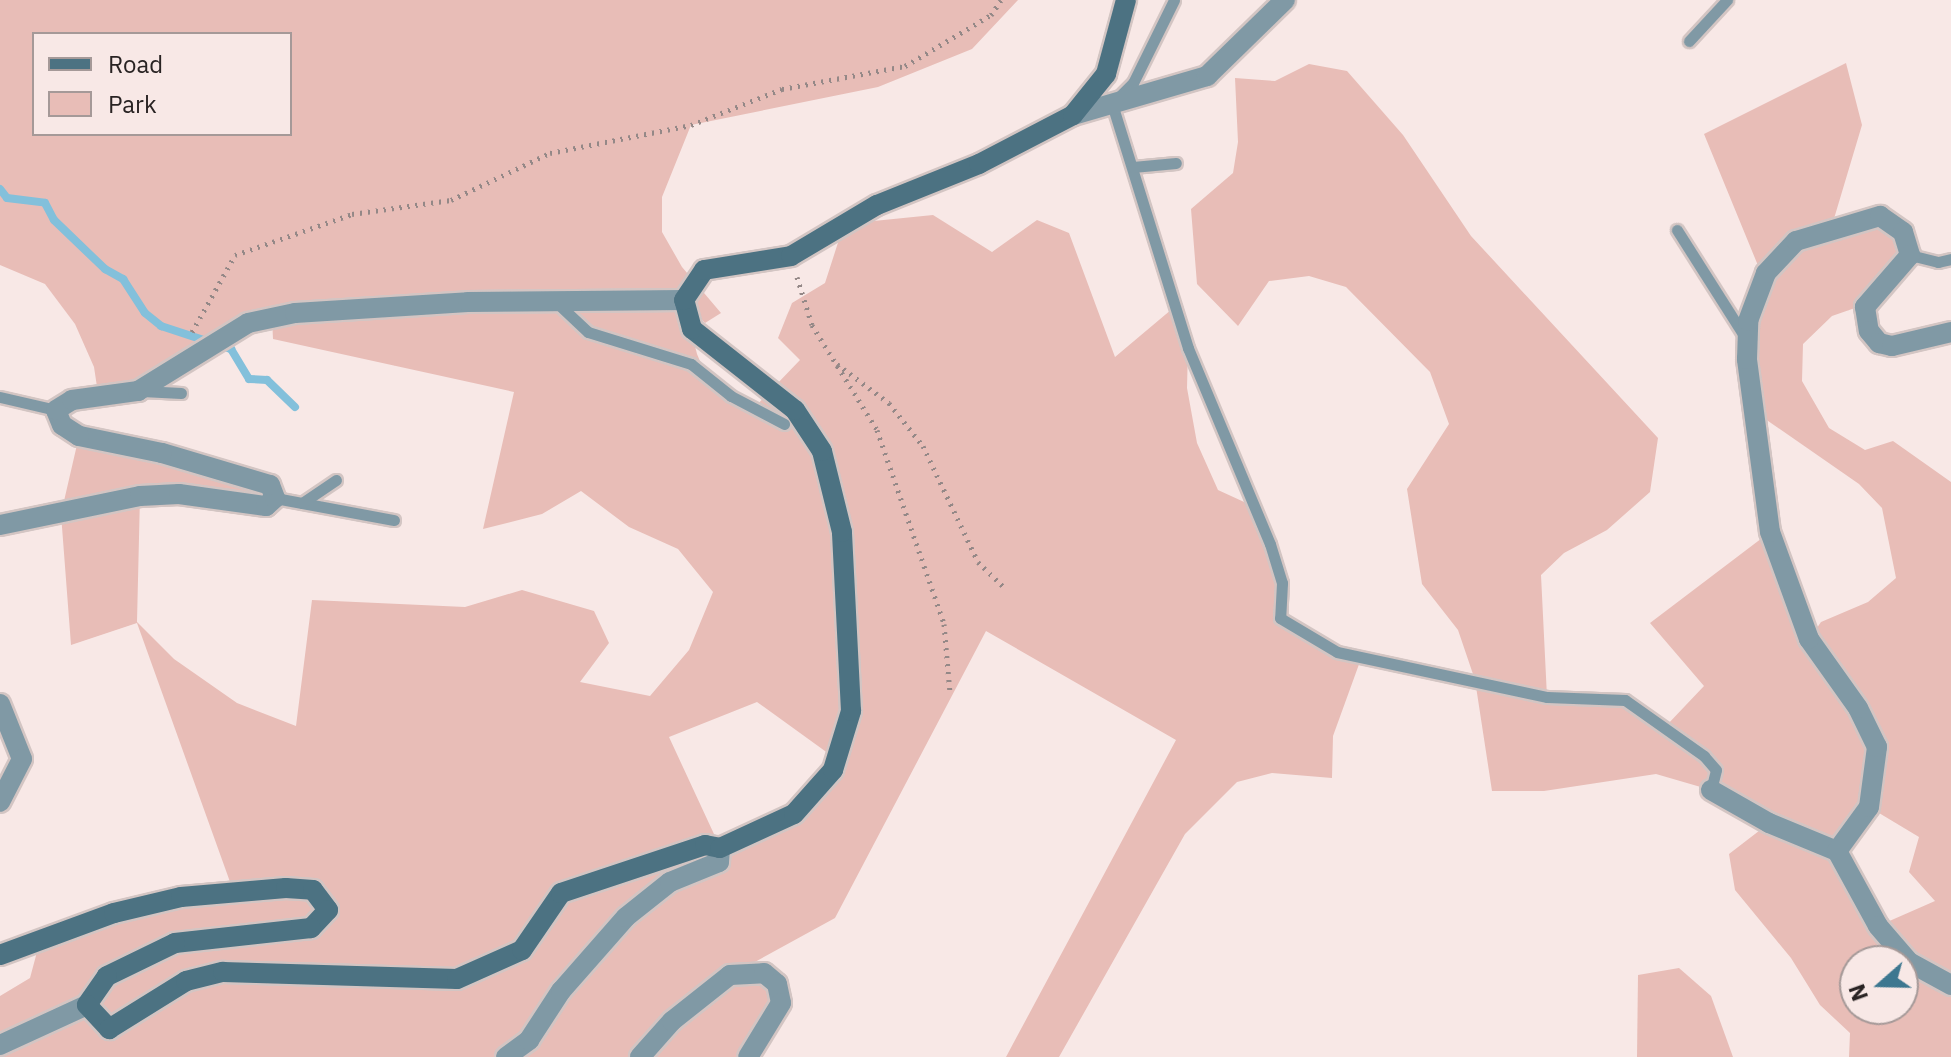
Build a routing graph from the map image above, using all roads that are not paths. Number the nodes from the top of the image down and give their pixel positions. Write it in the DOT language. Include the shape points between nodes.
graph roads {
  1 [pos="1126,0"];
  2 [pos="1174,0"];
  3 [pos="1285,0"];
  4 [pos="1727,0"];
  5 [pos="1689,41"];
  6 [pos="1112,104"];
  7 [pos="1073,115"];
  8 [pos="1176,163"];
  9 [pos="1133,167"];
  10 [pos="1677,230"];
  11 [pos="1910,255"];
  12 [pos="1951,259"];
  13 [pos="555,300"];
  14 [pos="684,300"];
  15 [pos="1951,332"];
  16 [pos="1745,337"];
  17 [pos="138,391"];
  18 [pos="181,393"];
  19 [pos="0,397"];
  20 [pos="56,410"];
  21 [pos="784,424"];
  22 [pos="336,480"];
  23 [pos="275,498"];
  24 [pos="302,503"];
  25 [pos="394,520"];
  26 [pos="0,525"];
  27 [pos="0,704"];
  28 [pos="1711,790"];
  29 [pos="0,802"];
  30 [pos="720,848"];
  31 [pos="1837,851"];
  32 [pos="0,955"];
  33 [pos="1951,985"];
  34 [pos="87,1005"];
  35 [pos="0,1045"];
  36 [pos="506,1057"];
  37 [pos="640,1057"];
  38 [pos="748,1057"];
  1 -- 7 [label="street" via="1106,74"];
  2 -- 6 [label="lane" via="1133,83"];
  3 -- 6 [label="street" via="1207,76"];
  4 -- 5 [label="lane"];
  6 -- 7 [label="street"];
  6 -- 9 [label="lane"];
  7 -- 14 [label="street" via="979,164 877,205 791,256 704,270"];
  8 -- 9 [label="lane"];
  9 -- 28 [label="lane" via="1188,348 1270,544 1282,583 1280,618 1337,652 1514,692 1625,700 1704,756 1716,770"];
  10 -- 16 [label="lane"];
  11 -- 12 [label="lane" via="1938,262"];
  11 -- 15 [label="street" via="1865,307 1869,331 1879,343 1892,346"];
  11 -- 16 [label="street" via="1903,232 1880,216 1796,241 1766,273"];
  13 -- 14 [label="street"];
  13 -- 17 [label="street" via="295,313 248,323"];
  13 -- 21 [label="lane" via="588,332 691,364 731,396"];
  14 -- 30 [label="street" via="692,329 795,410 822,451 842,532 851,635 851,711 833,770 794,814"];
  16 -- 31 [label="street" via="1770,532 1809,639 1858,708 1877,747 1869,807"];
  17 -- 18 [label="lane"];
  17 -- 20 [label="street" via="72,400"];
  19 -- 20 [label="lane"];
  20 -- 23 [label="street" via="62,425 79,436 250,477 270,485"];
  22 -- 24 [label="lane"];
  23 -- 24 [label="lane"];
  23 -- 26 [label="street" via="266,506 179,494 140,496"];
  24 -- 25 [label="lane"];
  27 -- 29 [label="street" via="22,759"];
  28 -- 31 [label="street" via="1769,823"];
  30 -- 34 [label="street" via="705,845 561,893 522,950 457,979 223,972 186,981 109,1029"];
  30 -- 36 [label="street" via="719,862 670,882 626,917 561,991 529,1040"];
  31 -- 33 [label="street" via="1878,926 1909,962"];
  32 -- 34 [label="street" via="114,913 181,897 313,890 328,910 311,928 175,943 107,976"];
  34 -- 35 [label="street"];
  37 -- 38 [label="street" via="672,1021 730,975 764,973 777,984 781,1003"];
}
